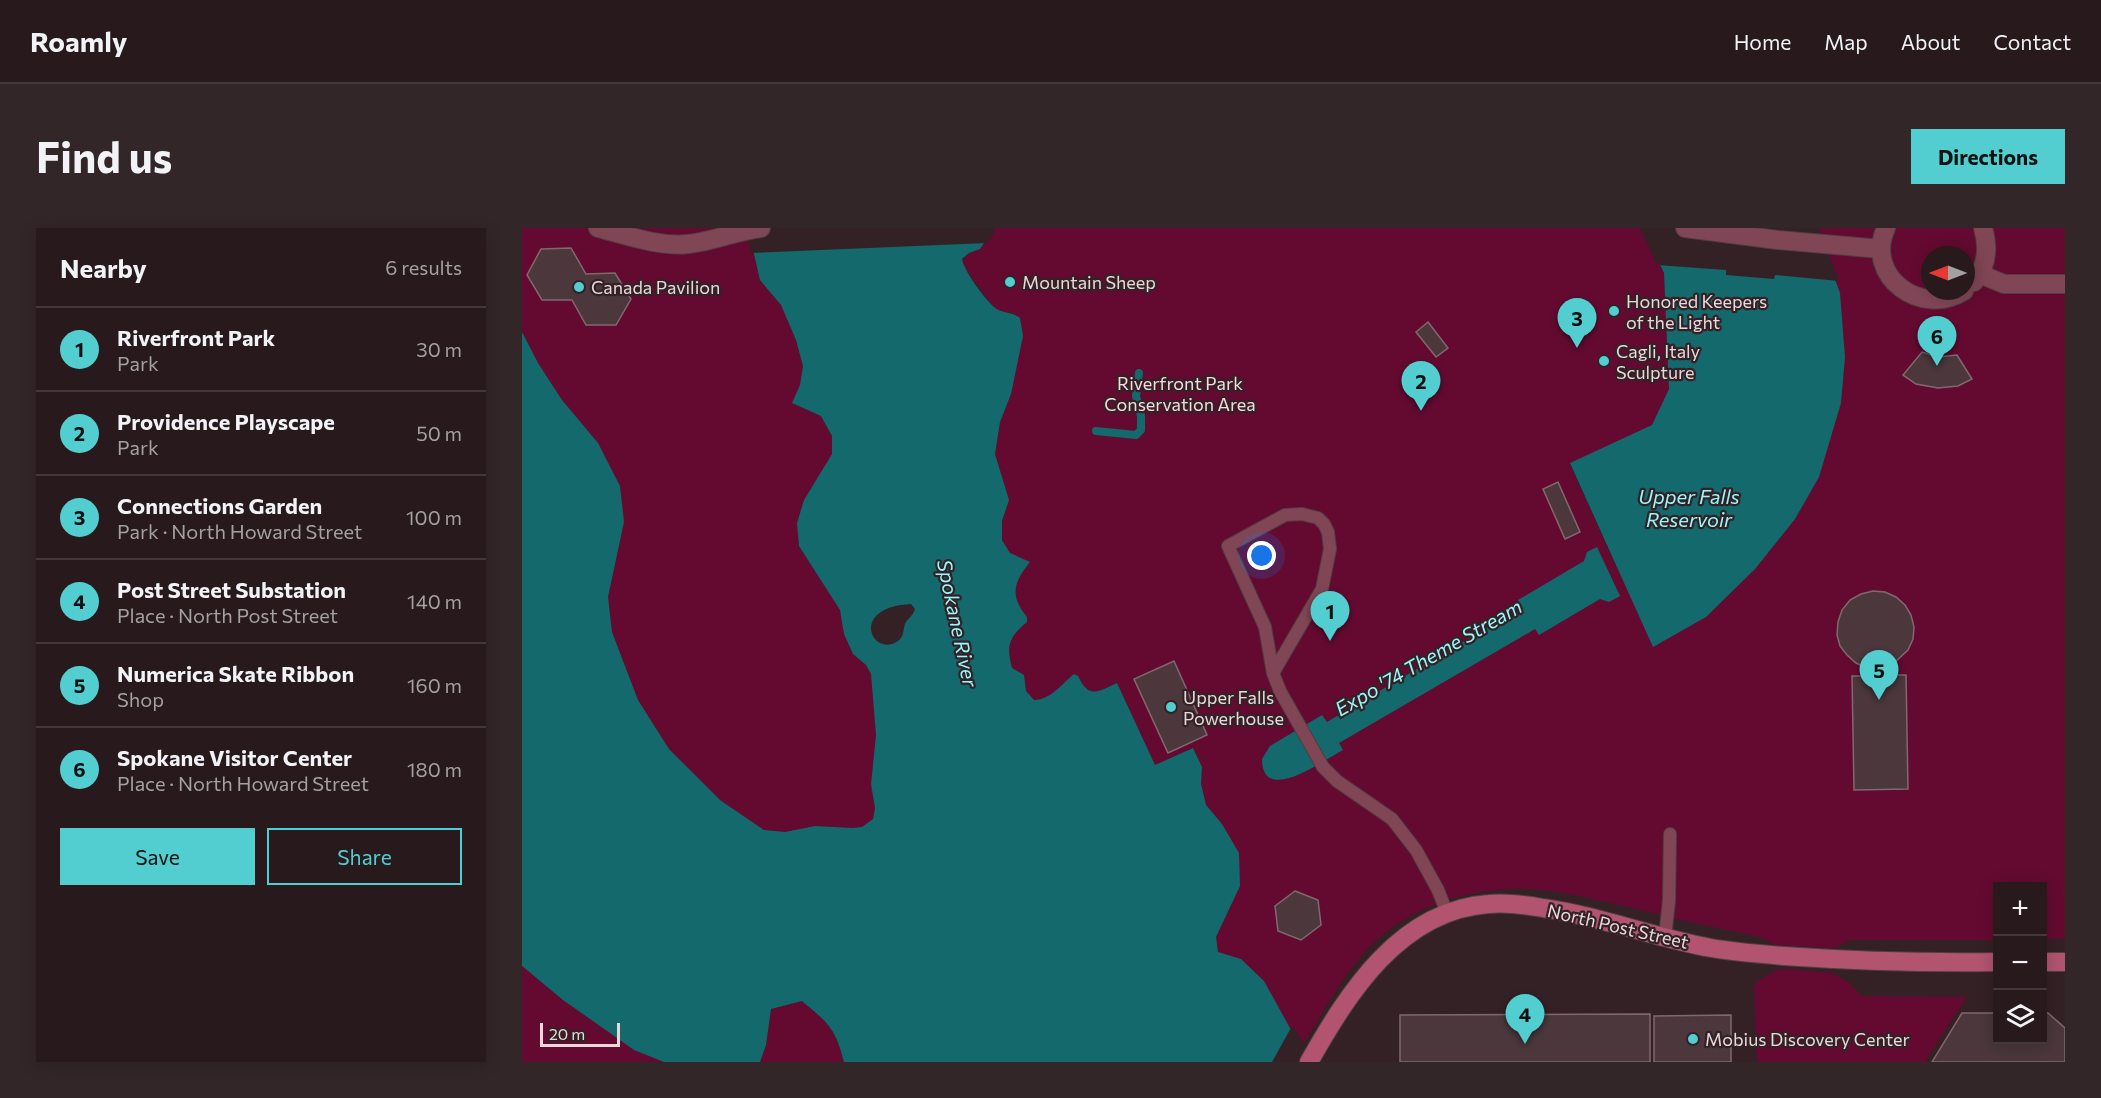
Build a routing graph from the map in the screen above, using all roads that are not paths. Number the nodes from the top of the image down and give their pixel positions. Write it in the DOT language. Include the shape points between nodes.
graph roads {
  1 [pos="598,228"];
  2 [pos="760,228"];
  3 [pos="1685,228"];
  4 [pos="1886,228"];
  5 [pos="1983,228"];
  6 [pos="1881,249"];
  7 [pos="1980,274"];
  8 [pos="1975,279"];
  9 [pos="2065,284"];
  10 [pos="1921,299"];
  11 [pos="1273,673"];
  12 [pos="1670,834"];
  13 [pos="1447,913"];
  14 [pos="1665,937"];
  15 [pos="1993,962"];
  16 [pos="2047,962"];
  17 [pos="2065,962"];
  18 [pos="1309,1062"];
  1 -- 2 [label="street" via="676,245"];
  3 -- 6 [label="street"];
  4 -- 6 [label="street"];
  5 -- 7 [label="street" via="1986,259"];
  6 -- 10 [label="street" via="1884,266 1893,281"];
  7 -- 8 [label="street"];
  7 -- 9 [label="street" via="2004,284"];
  11 -- 11 [label="lane" via="1265,627 1228,546 1285,515 1302,514 1324,524 1330,549 1322,589"];
  11 -- 13 [label="lane" via="1323,767 1392,819 1416,850"];
  12 -- 14 [label="lane"];
  13 -- 14 [label="street, North Post Street" via="1489,904 1523,905"];
  13 -- 18 [label="street, North Post Street" via="1424,923 1395,945 1367,974 1337,1013"];
  14 -- 15 [label="street, North Post Street" via="1712,948 1813,958"];
  16 -- 17 [label="street"];
}
